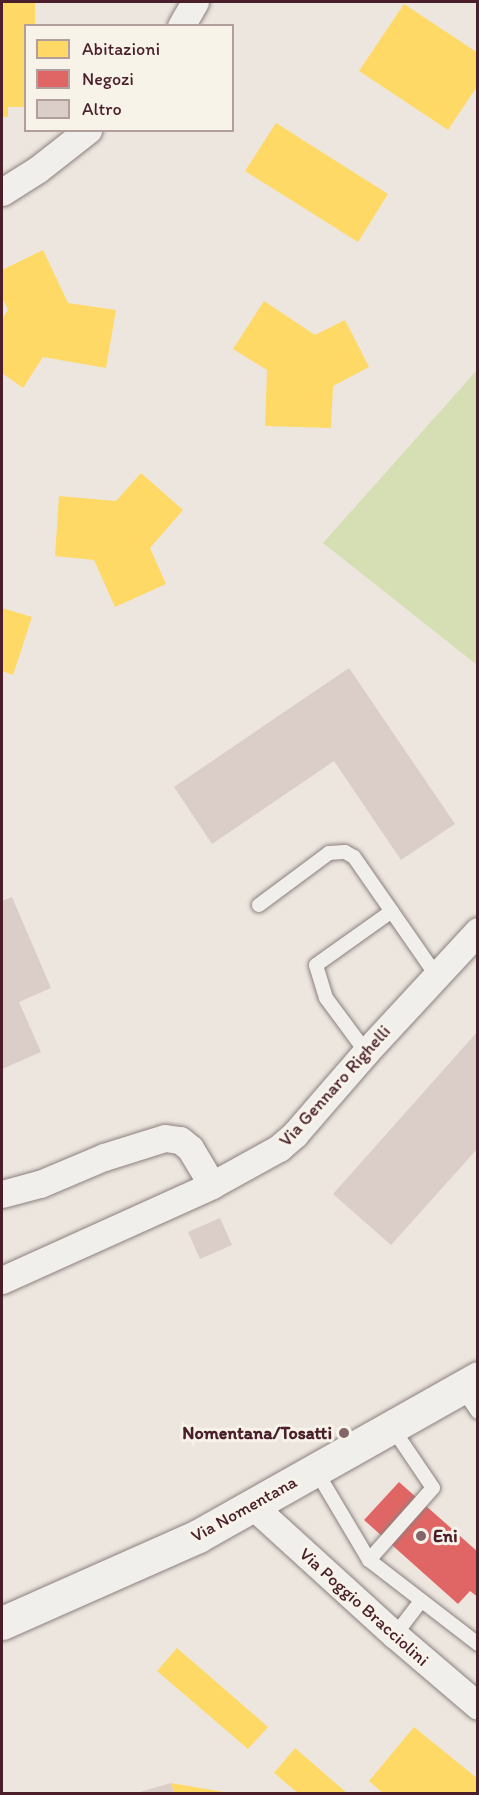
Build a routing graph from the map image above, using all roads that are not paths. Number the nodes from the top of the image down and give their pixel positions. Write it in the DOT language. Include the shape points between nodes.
graph roads {
  1 [pos="195,2"];
  2 [pos="182,24"];
  3 [pos="85,132"];
  4 [pos="2,192"];
  5 [pos="260,904"];
  6 [pos="392,911"];
  7 [pos="477,931"];
  8 [pos="436,975"];
  9 [pos="366,1052"];
  10 [pos="212,1185"];
  11 [pos="2,1194"];
  12 [pos="2,1280"];
  13 [pos="472,1392"];
  14 [pos="391,1426"];
  15 [pos="315,1469"];
  16 [pos="253,1506"];
  17 [pos="369,1560"];
  18 [pos="422,1600"];
  19 [pos="2,1623"];
  20 [pos="395,1635"];
  21 [pos="477,1644"];
  22 [pos="477,1706"];
  1 -- 2 [label="street"];
  3 -- 4 [label="street"];
  5 -- 6 [label="lane" via="337,850 354,857"];
  6 -- 8 [label="lane"];
  6 -- 9 [label="lane" via="316,965 326,998"];
  7 -- 8 [label="street, Via Gennaro Righelli"];
  8 -- 9 [label="street, Via Gennaro Righelli"];
  9 -- 10 [label="street, Via Gennaro Righelli" via="289,1140"];
  10 -- 11 [label="street" via="190,1148 180,1140 165,1138"];
  10 -- 12 [label="street, Via Gennaro Righelli"];
  13 -- 14 [label="main road, Via Nomentana"];
  14 -- 15 [label="main road, Via Nomentana"];
  14 -- 17 [label="lane" via="433,1488"];
  15 -- 16 [label="main road, Via Nomentana"];
  15 -- 17 [label="lane"];
  16 -- 19 [label="main road, Via Nomentana" via="166,1552"];
  16 -- 20 [label="street, Via Poggio Bracciolini"];
  17 -- 18 [label="lane"];
  18 -- 20 [label="lane"];
  18 -- 21 [label="lane"];
  20 -- 22 [label="street, Via Poggio Bracciolini"];
}
